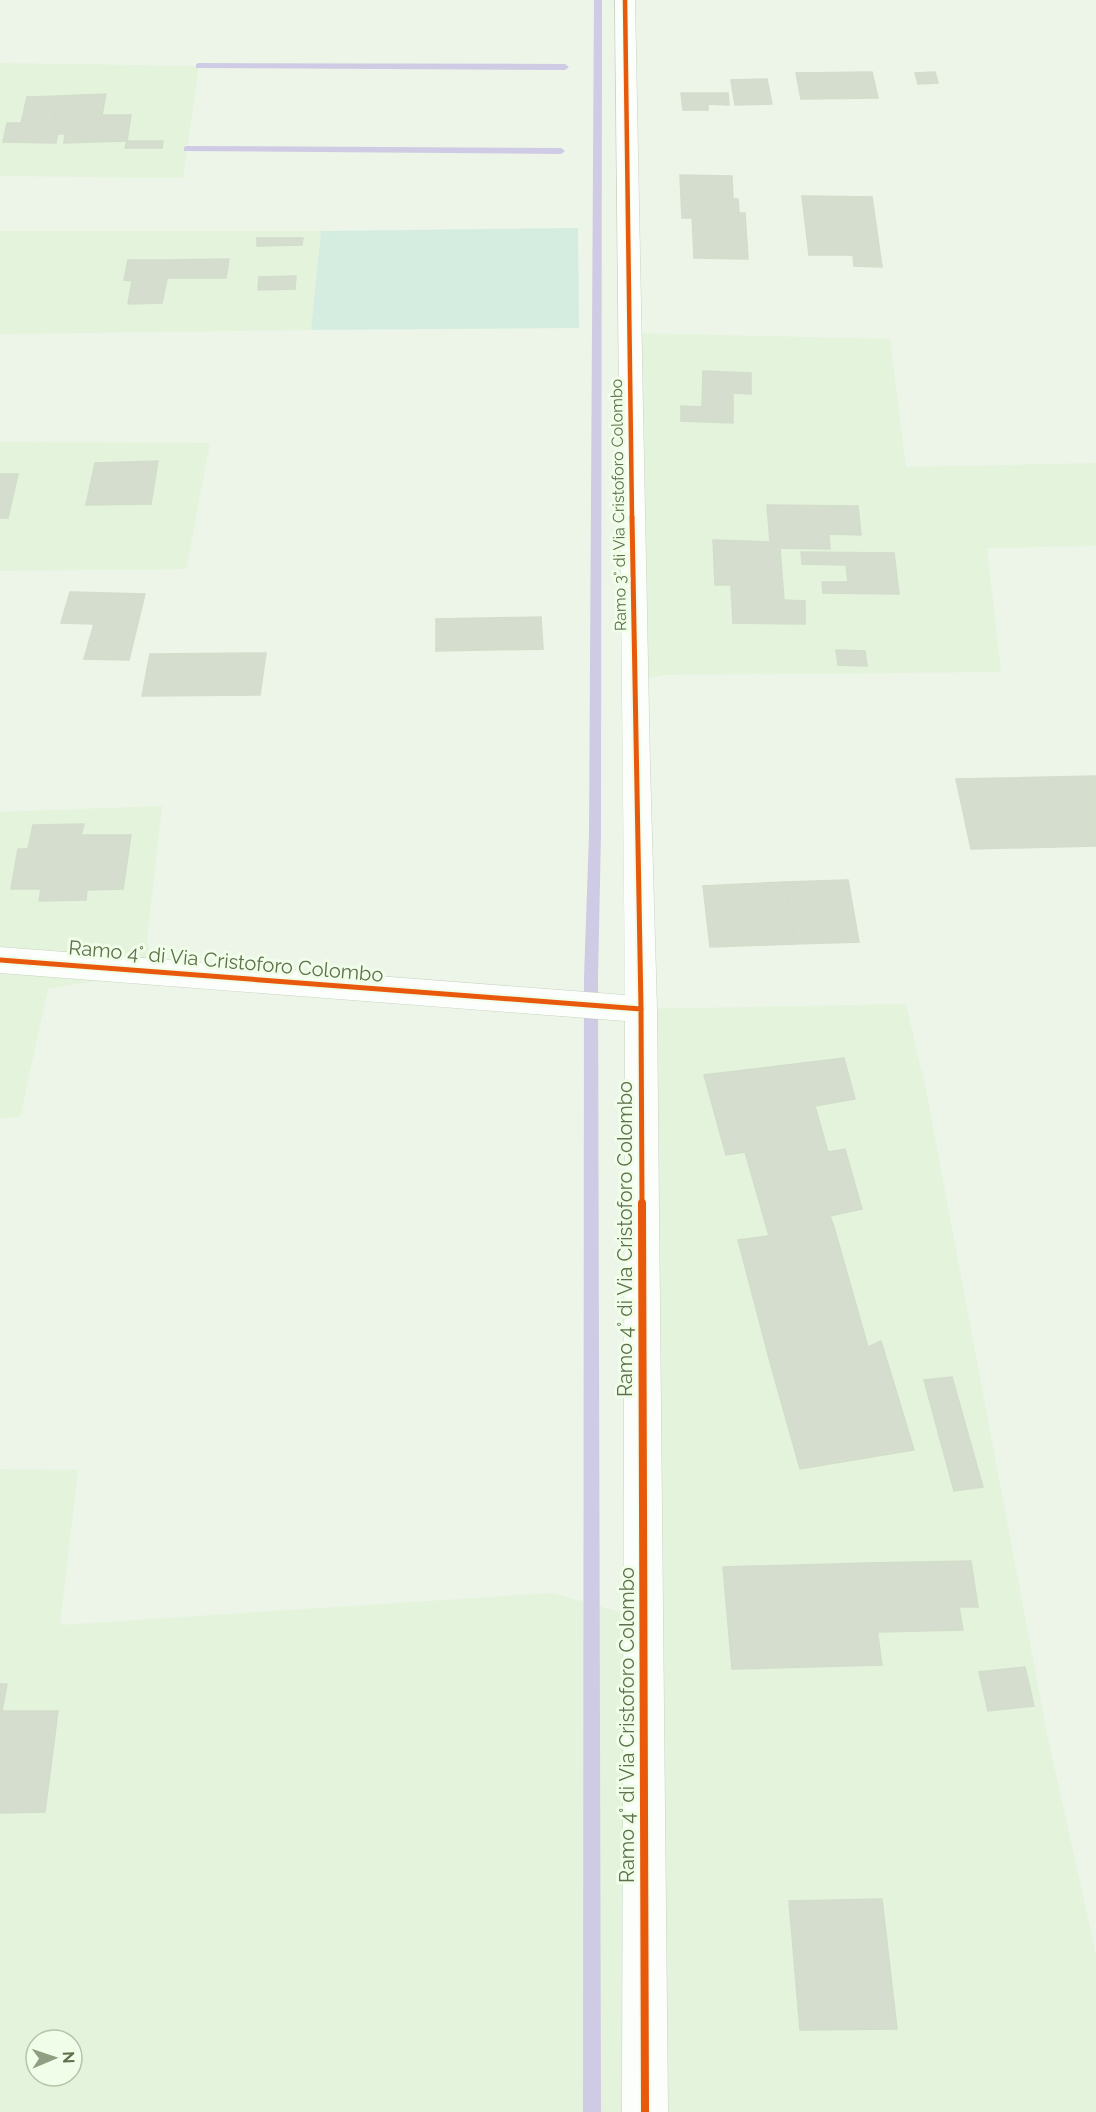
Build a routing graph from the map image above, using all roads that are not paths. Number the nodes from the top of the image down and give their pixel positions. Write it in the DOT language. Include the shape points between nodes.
graph roads {
  1 [pos="625,0"];
  2 [pos="0,960"];
  3 [pos="629,1009"];
  4 [pos="645,2112"];
  1 -- 3 [label="street, Ramo 3° di Via Cristoforo Colombo" via="635,765"];
  2 -- 3 [label="street, Ramo 4° di Via Cristoforo Colombo"];
  3 -- 4 [label="street, Ramo 4° di Via Cristoforo Colombo"];
}
